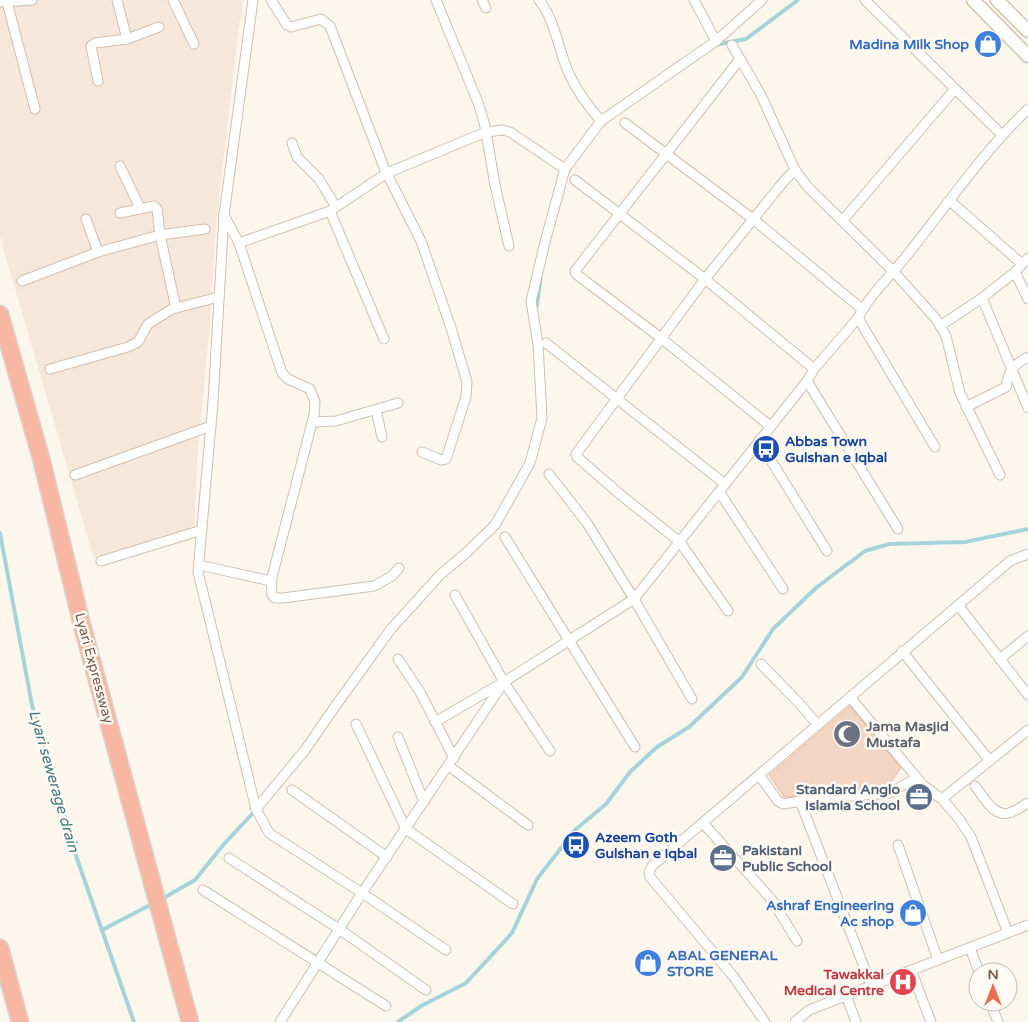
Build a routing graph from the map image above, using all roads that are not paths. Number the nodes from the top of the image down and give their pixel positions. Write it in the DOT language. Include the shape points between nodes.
graph roads {
  1 [pos="32,0"];
  2 [pos="117,0"];
  3 [pos="173,0"];
  4 [pos="253,0"];
  5 [pos="271,0"];
  6 [pos="436,0"];
  7 [pos="538,0"];
  8 [pos="694,0"];
  9 [pos="762,0"];
  10 [pos="865,0"];
  11 [pos="973,0"];
  12 [pos="997,0"];
  13 [pos="3,2"];
  14 [pos="159,27"];
  15 [pos="1028,31"];
  16 [pos="127,39"];
  17 [pos="716,41"];
  18 [pos="194,44"];
  19 [pos="732,45"];
  20 [pos="1028,56"];
  21 [pos="740,59"];
  22 [pos="98,81"];
  23 [pos="955,89"];
  24 [pos="34,109"];
  25 [pos="1028,109"];
  26 [pos="601,121"];
  27 [pos="625,123"];
  28 [pos="486,132"];
  29 [pos="1001,134"];
  30 [pos="292,143"];
  31 [pos="665,154"];
  32 [pos="120,166"];
  33 [pos="565,169"];
  34 [pos="795,170"];
  35 [pos="387,173"];
  36 [pos="575,180"];
  37 [pos="950,201"];
  38 [pos="140,208"];
  39 [pos="333,209"];
  40 [pos="120,213"];
  41 [pos="618,213"];
  42 [pos="224,214"];
  43 [pos="753,219"];
  44 [pos="86,220"];
  45 [pos="843,220"];
  46 [pos="205,229"];
  47 [pos="160,234"];
  48 [pos="239,243"];
  49 [pos="509,246"];
  50 [pos="98,252"];
  51 [pos="1025,260"];
  52 [pos="894,272"];
  53 [pos="1015,272"];
  54 [pos="705,279"];
  55 [pos="22,281"];
  56 [pos="219,297"];
  57 [pos="982,298"];
  58 [pos="1028,299"];
  59 [pos="176,308"];
  60 [pos="860,313"];
  61 [pos="0,314"];
  62 [pos="940,326"];
  63 [pos="662,338"];
  64 [pos="384,339"];
  65 [pos="546,343"];
  66 [pos="1028,357"];
  67 [pos="50,369"];
  68 [pos="814,369"];
  69 [pos="1012,370"];
  70 [pos="807,381"];
  71 [pos="616,398"];
  72 [pos="398,404"];
  73 [pos="966,407"];
  74 [pos="1028,408"];
  75 [pos="376,410"];
  76 [pos="312,422"];
  77 [pos="211,426"];
  78 [pos="770,426"];
  79 [pos="382,437"];
  80 [pos="759,441"];
  81 [pos="935,447"];
  82 [pos="422,452"];
  83 [pos="549,474"];
  84 [pos="75,475"];
  85 [pos="1000,475"];
  86 [pos="725,484"];
  87 [pos="720,493"];
  88 [pos="898,529"];
  89 [pos="202,530"];
  90 [pos="505,537"];
  91 [pos="680,542"];
  92 [pos="827,551"];
  93 [pos="1028,554"];
  94 [pos="101,561"];
  95 [pos="199,565"];
  96 [pos="400,568"];
  97 [pos="271,581"];
  98 [pos="783,589"];
  99 [pos="455,595"];
  100 [pos="634,599"];
  101 [pos="958,605"];
  102 [pos="728,611"];
  103 [pos="1028,636"];
  104 [pos="569,639"];
  105 [pos="902,651"];
  106 [pos="398,659"];
  107 [pos="1000,659"];
  108 [pos="761,664"];
  109 [pos="504,682"];
  110 [pos="1028,695"];
  111 [pos="850,697"];
  112 [pos="692,699"];
  113 [pos="435,722"];
  114 [pos="356,724"];
  115 [pos="818,725"];
  116 [pos="1028,730"];
  117 [pos="398,737"];
  118 [pos="635,746"];
  119 [pos="550,751"];
  120 [pos="454,758"];
  121 [pos="990,761"];
  122 [pos="448,766"];
  123 [pos="759,775"];
  124 [pos="917,778"];
  125 [pos="976,786"];
  126 [pos="292,790"];
  127 [pos="942,799"];
  128 [pos="800,801"];
  129 [pos="424,802"];
  130 [pos="1028,803"];
  131 [pos="256,809"];
  132 [pos="703,823"];
  133 [pos="528,825"];
  134 [pos="406,828"];
  135 [pos="898,845"];
  136 [pos="387,856"];
  137 [pos="229,858"];
  138 [pos="203,890"];
  139 [pos="362,893"];
  140 [pos="513,904"];
  141 [pos="1028,925"];
  142 [pos="339,929"];
  143 [pos="1008,933"];
  144 [pos="797,941"];
  145 [pos="0,948"];
  146 [pos="970,948"];
  147 [pos="446,950"];
  148 [pos="938,960"];
  149 [pos="318,962"];
  150 [pos="975,962"];
  151 [pos="0,968"];
  152 [pos="911,970"];
  153 [pos="871,986"];
  154 [pos="11,988"];
  155 [pos="426,990"];
  156 [pos="846,995"];
  157 [pos="386,1006"];
  158 [pos="20,1022"];
  159 [pos="190,1022"];
  160 [pos="280,1022"];
  161 [pos="765,1022"];
  162 [pos="795,1022"];
  163 [pos="856,1022"];
  164 [pos="930,1022"];
  1 -- 13 [label="street"];
  2 -- 16 [label="street"];
  3 -- 18 [label="street"];
  4 -- 42 [label="street"];
  5 -- 35 [label="street" via="291,27 321,19 330,26"];
  6 -- 28 [label="street" via="479,105"];
  7 -- 26 [label="street" via="546,10 570,76"];
  8 -- 17 [label="street"];
  9 -- 17 [label="street"];
  10 -- 23 [label="street"];
  11 -- 20 [label="main road"];
  12 -- 15 [label="main road"];
  13 -- 24 [label="street"];
  14 -- 16 [label="street"];
  16 -- 22 [label="street" via="91,46"];
  17 -- 26 [label="street"];
  19 -- 21 [label="street"];
  21 -- 31 [label="street"];
  21 -- 34 [label="street" via="761,95"];
  23 -- 29 [label="street"];
  23 -- 45 [label="street"];
  25 -- 29 [label="street"];
  26 -- 33 [label="street"];
  27 -- 31 [label="street"];
  28 -- 33 [label="street" via="510,132"];
  28 -- 35 [label="street"];
  28 -- 49 [label="street"];
  29 -- 37 [label="street"];
  30 -- 39 [label="street" via="297,157 319,179"];
  31 -- 41 [label="street"];
  31 -- 43 [label="street"];
  32 -- 38 [label="street"];
  33 -- 131 [label="street" via="531,302 538,344 542,418 530,463 495,525 440,575 391,630 305,750"];
  34 -- 43 [label="street"];
  34 -- 45 [label="street"];
  35 -- 39 [label="street"];
  35 -- 82 [label="street" via="421,241 467,382 466,397 446,459"];
  36 -- 41 [label="street"];
  37 -- 51 [label="street"];
  37 -- 52 [label="street"];
  38 -- 40 [label="street"];
  38 -- 47 [label="street" via="154,206 157,209"];
  39 -- 48 [label="street"];
  39 -- 64 [label="street"];
  41 -- 54 [label="street"];
  41 -- 63 [label="street" via="577,268 576,274"];
  42 -- 48 [label="street"];
  42 -- 56 [label="street"];
  43 -- 54 [label="street"];
  43 -- 60 [label="street"];
  44 -- 50 [label="street"];
  45 -- 52 [label="street"];
  46 -- 47 [label="street"];
  47 -- 50 [label="street"];
  47 -- 59 [label="street"];
  48 -- 76 [label="street" via="282,373 313,394"];
  50 -- 55 [label="street"];
  51 -- 53 [label="street"];
  52 -- 60 [label="street"];
  52 -- 62 [label="street"];
  53 -- 57 [label="street"];
  53 -- 58 [label="street"];
  54 -- 63 [label="street"];
  54 -- 68 [label="street"];
  56 -- 59 [label="street"];
  56 -- 77 [label="street"];
  57 -- 62 [label="street"];
  57 -- 69 [label="street"];
  59 -- 67 [label="street" via="148,324 138,342 128,348"];
  60 -- 68 [label="street"];
  60 -- 81 [label="street"];
  61 -- 159 [label="highway, Lyari Expressway"];
  62 -- 73 [label="street" via="946,336"];
  63 -- 71 [label="street"];
  63 -- 78 [label="street"];
  65 -- 71 [label="street"];
  66 -- 69 [label="street" via="1014,365"];
  68 -- 70 [label="street"];
  69 -- 73 [label="street" via="1006,386"];
  69 -- 74 [label="street"];
  70 -- 78 [label="street"];
  70 -- 88 [label="street"];
  71 -- 86 [label="street"];
  71 -- 91 [label="street" via="577,451 577,457"];
  72 -- 75 [label="street"];
  73 -- 85 [label="street"];
  75 -- 76 [label="street" via="336,421"];
  75 -- 79 [label="street"];
  76 -- 97 [label="street"];
  77 -- 84 [label="street"];
  77 -- 89 [label="street"];
  78 -- 80 [label="street"];
  80 -- 86 [label="street"];
  80 -- 92 [label="street"];
  83 -- 100 [label="street" via="587,523"];
  86 -- 87 [label="street"];
  87 -- 91 [label="street"];
  87 -- 98 [label="street"];
  89 -- 94 [label="street"];
  89 -- 95 [label="street"];
  90 -- 104 [label="street"];
  91 -- 100 [label="street"];
  91 -- 102 [label="street"];
  93 -- 101 [label="street" via="1010,561"];
  95 -- 97 [label="street"];
  95 -- 131 [label="street" via="198,572"];
  96 -- 97 [label="street" via="374,586 283,598 272,595"];
  99 -- 109 [label="street"];
  100 -- 104 [label="street"];
  100 -- 112 [label="street"];
  101 -- 105 [label="street"];
  101 -- 107 [label="street"];
  103 -- 107 [label="street"];
  104 -- 109 [label="street"];
  104 -- 118 [label="street"];
  105 -- 111 [label="street"];
  105 -- 121 [label="street"];
  106 -- 113 [label="street"];
  107 -- 110 [label="street"];
  108 -- 115 [label="street"];
  109 -- 113 [label="street"];
  109 -- 119 [label="street"];
  109 -- 120 [label="street"];
  111 -- 115 [label="street"];
  111 -- 124 [label="street"];
  113 -- 120 [label="street"];
  114 -- 134 [label="street"];
  115 -- 123 [label="street"];
  116 -- 121 [label="street"];
  117 -- 129 [label="street"];
  120 -- 122 [label="street"];
  121 -- 127 [label="street"];
  122 -- 129 [label="street"];
  122 -- 133 [label="street"];
  123 -- 128 [label="street" via="778,802"];
  123 -- 132 [label="street"];
  124 -- 127 [label="street"];
  124 -- 128 [label="street" via="889,793"];
  125 -- 130 [label="street" via="994,811 1000,813 1010,813"];
  126 -- 136 [label="street"];
  127 -- 143 [label="street" via="971,836"];
  128 -- 153 [label="street"];
  129 -- 134 [label="street"];
  131 -- 139 [label="street" via="269,833"];
  132 -- 144 [label="street" via="772,900"];
  132 -- 161 [label="street" via="652,866 650,877 733,976"];
  134 -- 136 [label="street"];
  134 -- 140 [label="street"];
  135 -- 148 [label="street"];
  136 -- 139 [label="street"];
  137 -- 142 [label="street"];
  138 -- 149 [label="street"];
  139 -- 142 [label="street"];
  139 -- 147 [label="street"];
  141 -- 143 [label="street"];
  142 -- 149 [label="street"];
  142 -- 155 [label="street"];
  143 -- 146 [label="street"];
  145 -- 154 [label="highway"];
  146 -- 148 [label="street"];
  146 -- 150 [label="street"];
  148 -- 152 [label="street"];
  149 -- 157 [label="street"];
  149 -- 160 [label="street"];
  151 -- 154 [label="highway"];
  152 -- 153 [label="street"];
  152 -- 164 [label="street"];
  153 -- 156 [label="street"];
  154 -- 158 [label="highway"];
  156 -- 162 [label="street" via="809,1010"];
  156 -- 163 [label="street"];
}
